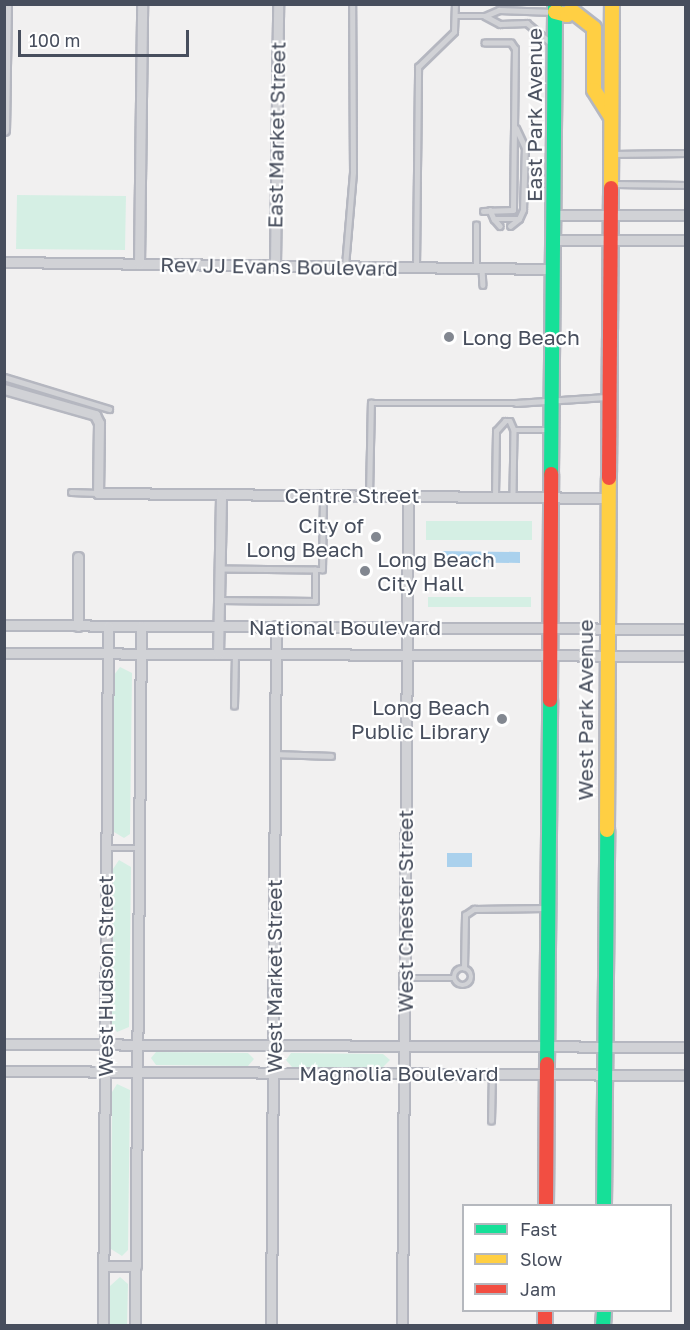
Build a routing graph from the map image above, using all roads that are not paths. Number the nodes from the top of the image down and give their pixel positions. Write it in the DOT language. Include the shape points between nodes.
graph roads {
  1 [pos="6,4"];
  2 [pos="142,4"];
  3 [pos="278,4"];
  4 [pos="352,4"];
  5 [pos="455,4"];
  6 [pos="612,4"];
  7 [pos="555,8"];
  8 [pos="455,16"];
  9 [pos="485,16"];
  10 [pos="485,43"];
  11 [pos="555,47"];
  12 [pos="610,117"];
  13 [pos="515,127"];
  14 [pos="4,130"];
  15 [pos="686,153"];
  16 [pos="610,154"];
  17 [pos="610,184"];
  18 [pos="686,185"];
  19 [pos="490,210"];
  20 [pos="513,210"];
  21 [pos="523,210"];
  22 [pos="483,211"];
  23 [pos="610,215"];
  24 [pos="686,215"];
  25 [pos="494,219"];
  26 [pos="519,219"];
  27 [pos="476,225"];
  28 [pos="500,226"];
  29 [pos="510,226"];
  30 [pos="554,227"];
  31 [pos="610,240"];
  32 [pos="686,240"];
  33 [pos="4,262"];
  34 [pos="139,264"];
  35 [pos="275,266"];
  36 [pos="345,266"];
  37 [pos="416,267"];
  38 [pos="479,268"];
  39 [pos="553,269"];
  40 [pos="483,285"];
  41 [pos="4,377"];
  42 [pos="4,389"];
  43 [pos="609,397"];
  44 [pos="552,398"];
  45 [pos="109,409"];
  46 [pos="514,430"];
  47 [pos="552,430"];
  48 [pos="71,492"];
  49 [pos="98,493"];
  50 [pos="221,494"];
  51 [pos="323,495"];
  52 [pos="369,495"];
  53 [pos="408,496"];
  54 [pos="495,496"];
  55 [pos="513,497"];
  56 [pos="552,497"];
  57 [pos="607,498"];
  58 [pos="78,557"];
  59 [pos="220,569"];
  60 [pos="315,570"];
  61 [pos="219,600"];
  62 [pos="4,625"];
  63 [pos="78,626"];
  64 [pos="108,626"];
  65 [pos="141,626"];
  66 [pos="219,626"];
  67 [pos="276,626"];
  68 [pos="407,627"];
  69 [pos="550,628"];
  70 [pos="606,628"];
  71 [pos="686,629"];
  72 [pos="4,653"];
  73 [pos="108,653"];
  74 [pos="141,654"];
  75 [pos="218,654"];
  76 [pos="235,654"];
  77 [pos="276,654"];
  78 [pos="407,655"];
  79 [pos="550,655"];
  80 [pos="606,655"];
  81 [pos="686,656"];
  82 [pos="234,706"];
  83 [pos="275,754"];
  84 [pos="332,756"];
  85 [pos="106,848"];
  86 [pos="140,848"];
  87 [pos="548,908"];
  88 [pos="464,968"];
  89 [pos="405,978"];
  90 [pos="454,978"];
  91 [pos="4,1044"];
  92 [pos="105,1044"];
  93 [pos="138,1044"];
  94 [pos="273,1045"];
  95 [pos="404,1046"];
  96 [pos="547,1047"];
  97 [pos="605,1047"];
  98 [pos="686,1047"];
  99 [pos="4,1071"];
  100 [pos="105,1071"];
  101 [pos="138,1072"];
  102 [pos="273,1072"];
  103 [pos="404,1073"];
  104 [pos="492,1074"];
  105 [pos="547,1074"];
  106 [pos="604,1075"];
  107 [pos="686,1075"];
  108 [pos="491,1121"];
  109 [pos="546,1204"];
  110 [pos="604,1204"];
  111 [pos="104,1266"];
  112 [pos="136,1266"];
  113 [pos="103,1326"];
  114 [pos="135,1326"];
  115 [pos="271,1326"];
  116 [pos="402,1326"];
  1 -- 14 [label="street"];
  2 -- 34 [label="street"];
  3 -- 35 [label="street, East Market Street"];
  4 -- 36 [label="lane" via="353,172"];
  5 -- 8 [label="lane"];
  6 -- 12 [label="highway"];
  7 -- 9 [label="lane" via="499,10"];
  7 -- 11 [label="highway, East Park Avenue"];
  7 -- 12 [label="highway" via="567,15 571,10 594,28 594,90"];
  8 -- 9 [label="lane"];
  8 -- 37 [label="lane" via="454,32 418,67"];
  9 -- 11 [label="lane" via="500,24 527,23"];
  10 -- 13 [label="lane" via="511,43 515,49"];
  11 -- 30 [label="highway, East Park Avenue"];
  12 -- 16 [label="highway"];
  13 -- 20 [label="lane"];
  13 -- 21 [label="lane" via="525,148"];
  15 -- 16 [label="lane"];
  16 -- 17 [label="highway"];
  17 -- 18 [label="lane"];
  17 -- 23 [label="highway"];
  19 -- 20 [label="lane"];
  19 -- 22 [label="lane"];
  19 -- 25 [label="lane"];
  20 -- 21 [label="lane"];
  21 -- 26 [label="lane"];
  23 -- 24 [label="street"];
  23 -- 30 [label="street"];
  23 -- 31 [label="highway, West Park Avenue"];
  25 -- 26 [label="lane"];
  25 -- 28 [label="lane"];
  26 -- 29 [label="lane"];
  27 -- 38 [label="lane"];
  30 -- 31 [label="street"];
  30 -- 39 [label="highway, West Park Avenue"];
  31 -- 32 [label="street"];
  31 -- 43 [label="highway, West Park Avenue"];
  33 -- 34 [label="street, Rev JJ Evans Boulevard"];
  34 -- 35 [label="street, Rev JJ Evans Boulevard"];
  35 -- 36 [label="street, Rev JJ Evans Boulevard"];
  36 -- 37 [label="street, Rev JJ Evans Boulevard"];
  37 -- 38 [label="street, Rev JJ Evans Boulevard"];
  38 -- 39 [label="street, Rev JJ Evans Boulevard"];
  38 -- 40 [label="lane"];
  39 -- 44 [label="highway, West Park Avenue"];
  41 -- 45 [label="lane"];
  42 -- 49 [label="street" via="96,415"];
  43 -- 44 [label="lane"];
  43 -- 57 [label="highway, West Park Avenue"];
  44 -- 47 [label="highway, West Park Avenue"];
  44 -- 52 [label="lane" via="516,403 371,403"];
  46 -- 47 [label="lane"];
  46 -- 54 [label="lane" via="510,421 505,421 496,431"];
  46 -- 55 [label="lane"];
  47 -- 56 [label="highway, West Park Avenue"];
  48 -- 49 [label="lane"];
  49 -- 50 [label="street, Centre Street"];
  50 -- 51 [label="street, Centre Street"];
  50 -- 59 [label="street"];
  51 -- 52 [label="street, Centre Street"];
  51 -- 60 [label="lane" via="322,570"];
  52 -- 53 [label="street, Centre Street"];
  53 -- 54 [label="street, Centre Street"];
  53 -- 68 [label="street, West Chester Street"];
  54 -- 55 [label="street, Centre Street"];
  55 -- 56 [label="street, Centre Street"];
  56 -- 57 [label="street, Centre Street"];
  56 -- 69 [label="highway, West Park Avenue"];
  57 -- 70 [label="highway, West Park Avenue"];
  58 -- 63 [label="street"];
  59 -- 60 [label="lane"];
  59 -- 61 [label="street"];
  60 -- 61 [label="lane" via="315,601"];
  61 -- 66 [label="street"];
  62 -- 63 [label="street, National Boulevard"];
  63 -- 64 [label="street, National Boulevard"];
  64 -- 65 [label="street, National Boulevard"];
  64 -- 73 [label="street, West Hudson Street"];
  65 -- 66 [label="street, National Boulevard"];
  65 -- 74 [label="street, West Hudson Street"];
  66 -- 67 [label="street, National Boulevard"];
  66 -- 75 [label="street"];
  67 -- 68 [label="street, National Boulevard"];
  67 -- 77 [label="street, West Market Street"];
  68 -- 69 [label="street, National Boulevard"];
  68 -- 78 [label="street, West Chester Street"];
  69 -- 70 [label="street, National Boulevard"];
  69 -- 79 [label="highway, West Park Avenue"];
  70 -- 71 [label="street, National Boulevard"];
  70 -- 80 [label="highway, West Park Avenue"];
  72 -- 73 [label="street, National Boulevard"];
  73 -- 74 [label="street, National Boulevard"];
  73 -- 85 [label="street, West Hudson Street"];
  74 -- 75 [label="street, National Boulevard"];
  74 -- 86 [label="street, West Hudson Street"];
  75 -- 76 [label="street, National Boulevard"];
  76 -- 77 [label="street, National Boulevard"];
  76 -- 82 [label="lane"];
  77 -- 78 [label="street, National Boulevard"];
  77 -- 83 [label="street, West Market Street"];
  78 -- 79 [label="street, National Boulevard"];
  78 -- 89 [label="street, West Chester Street"];
  79 -- 80 [label="street, National Boulevard"];
  79 -- 87 [label="highway, West Park Avenue"];
  80 -- 81 [label="street, National Boulevard"];
  80 -- 97 [label="highway, West Park Avenue"];
  83 -- 84 [label="lane"];
  83 -- 94 [label="street, West Market Street"];
  85 -- 86 [label="lane"];
  85 -- 92 [label="street, West Hudson Street"];
  86 -- 93 [label="street, West Hudson Street"];
  87 -- 88 [label="lane" via="474,909 465,915"];
  87 -- 96 [label="highway, West Park Avenue"];
  88 -- 90 [label="lane" via="457,970"];
  88 -- 90 [label="lane" via="472,976 468,984 459,985"];
  89 -- 90 [label="lane"];
  89 -- 95 [label="street, West Chester Street"];
  91 -- 92 [label="street, Magnolia Boulevard"];
  92 -- 93 [label="street, Magnolia Boulevard"];
  92 -- 100 [label="street, West Hudson Street"];
  93 -- 94 [label="street, Magnolia Boulevard"];
  93 -- 101 [label="street, West Hudson Street"];
  94 -- 95 [label="street, Magnolia Boulevard"];
  94 -- 102 [label="street, West Market Street"];
  95 -- 96 [label="street, Magnolia Boulevard"];
  95 -- 103 [label="street, West Chester Street"];
  96 -- 97 [label="street, Magnolia Boulevard"];
  96 -- 105 [label="highway, West Park Avenue"];
  97 -- 98 [label="street, Magnolia Boulevard"];
  97 -- 106 [label="highway, West Park Avenue"];
  99 -- 100 [label="street, Magnolia Boulevard"];
  100 -- 101 [label="street, Magnolia Boulevard"];
  100 -- 111 [label="street, West Hudson Street"];
  101 -- 102 [label="street, Magnolia Boulevard"];
  101 -- 112 [label="street, West Hudson Street"];
  102 -- 103 [label="street, Magnolia Boulevard"];
  102 -- 115 [label="street, West Market Street"];
  103 -- 104 [label="street, Magnolia Boulevard"];
  103 -- 116 [label="street, West Chester Street"];
  104 -- 105 [label="street, Magnolia Boulevard"];
  104 -- 108 [label="lane"];
  105 -- 106 [label="street, Magnolia Boulevard"];
  105 -- 109 [label="highway, West Park Avenue"];
  106 -- 107 [label="street, Magnolia Boulevard"];
  106 -- 110 [label="highway, West Park Avenue"];
  111 -- 112 [label="street"];
  111 -- 113 [label="street, West Hudson Street"];
  112 -- 114 [label="street, West Hudson Street"];
}
